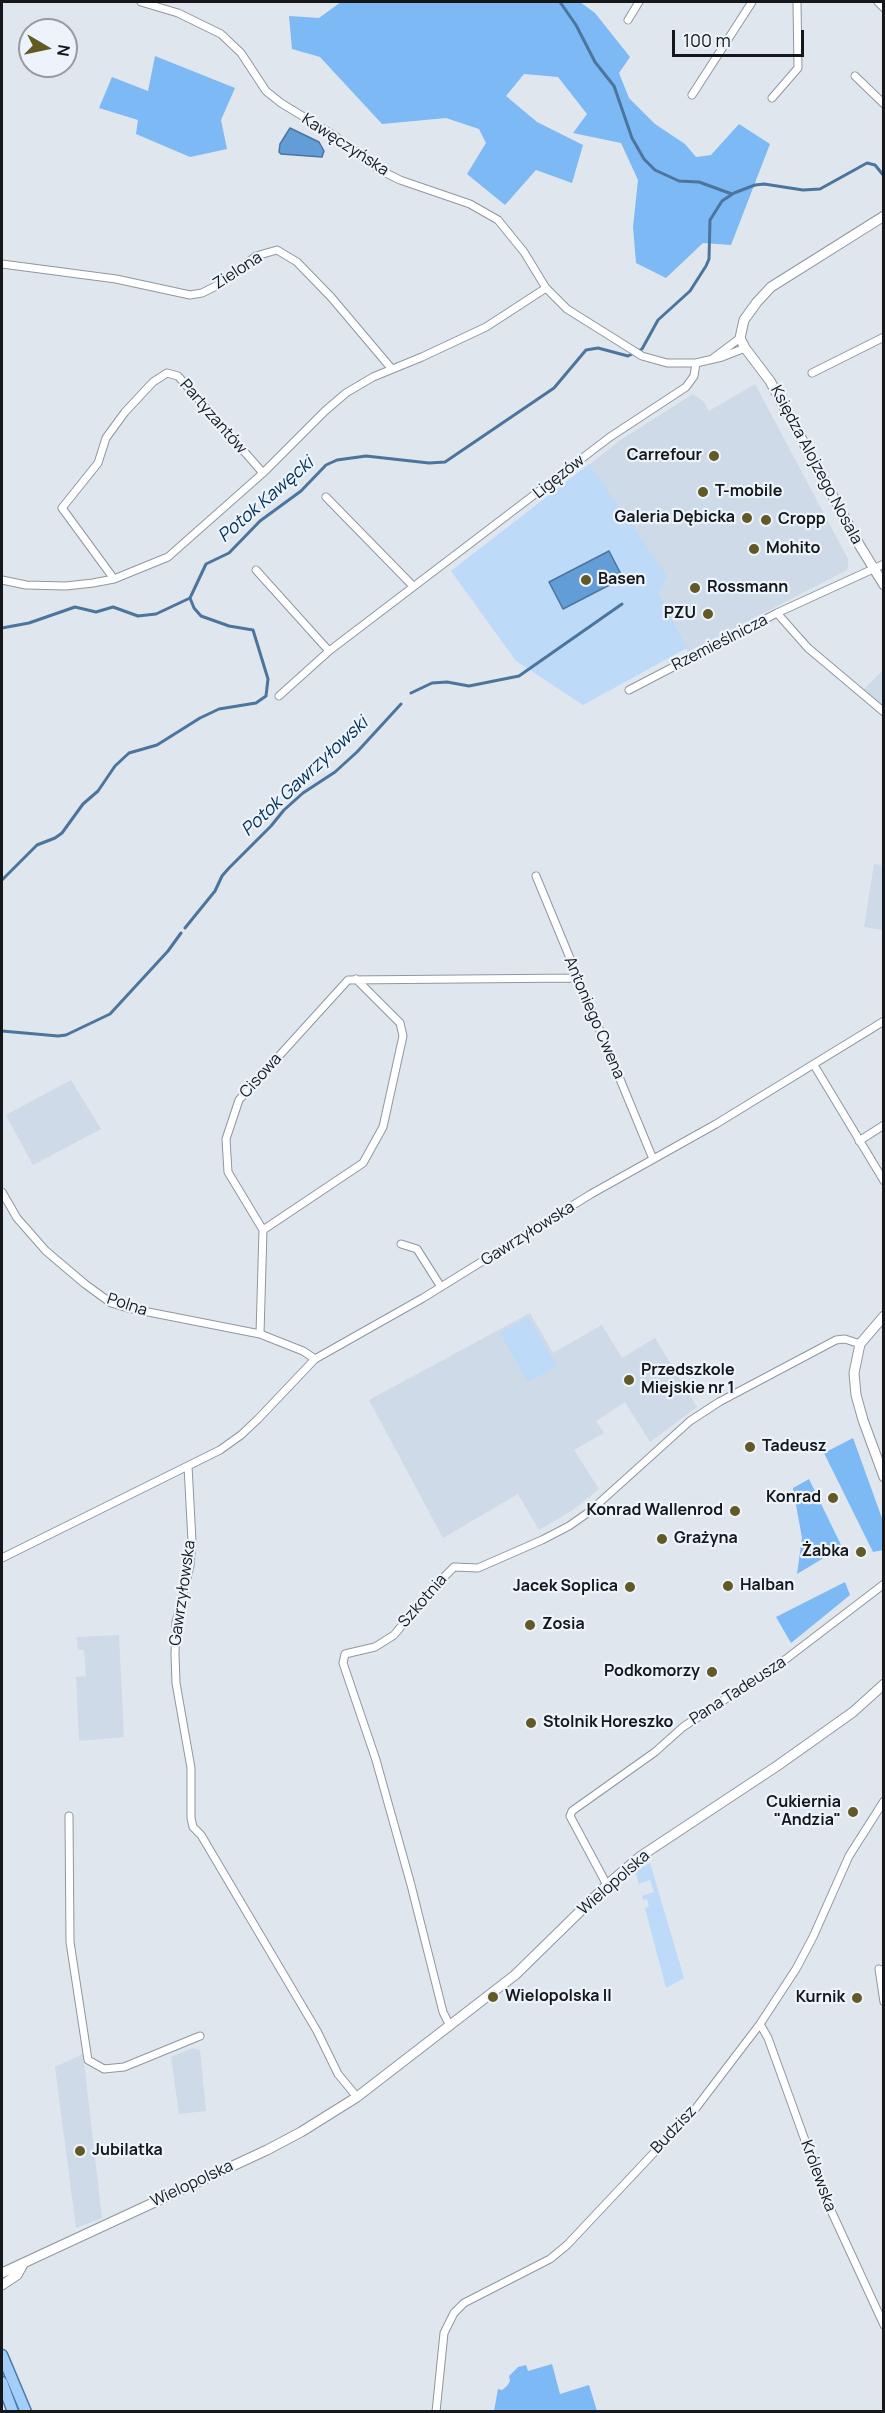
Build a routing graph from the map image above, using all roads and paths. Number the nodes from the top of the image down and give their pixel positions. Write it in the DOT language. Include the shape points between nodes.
graph roads {
  1 [pos="141,2"];
  2 [pos="639,2"];
  3 [pos="752,2"];
  4 [pos="797,2"];
  5 [pos="628,20"];
  6 [pos="855,76"];
  7 [pos="692,96"];
  8 [pos="772,98"];
  9 [pos="884,104"];
  10 [pos="884,216"];
  11 [pos="2,264"];
  12 [pos="546,288"];
  13 [pos="884,336"];
  14 [pos="740,338"];
  15 [pos="745,348"];
  16 [pos="712,359"];
  17 [pos="696,363"];
  18 [pos="390,369"];
  19 [pos="812,374"];
  20 [pos="263,473"];
  21 [pos="326,497"];
  22 [pos="884,564"];
  23 [pos="873,568"];
  24 [pos="256,570"];
  25 [pos="114,579"];
  26 [pos="2,580"];
  27 [pos="412,585"];
  28 [pos="884,585"];
  29 [pos="777,613"];
  30 [pos="329,651"];
  31 [pos="629,690"];
  32 [pos="279,696"];
  33 [pos="884,712"];
  34 [pos="536,876"];
  35 [pos="577,978"];
  36 [pos="356,980"];
  37 [pos="884,1021"];
  38 [pos="814,1065"];
  39 [pos="884,1125"];
  40 [pos="859,1141"];
  41 [pos="653,1159"];
  42 [pos="884,1181"];
  43 [pos="2,1192"];
  44 [pos="263,1230"];
  45 [pos="401,1244"];
  46 [pos="441,1287"];
  47 [pos="884,1316"];
  48 [pos="260,1334"];
  49 [pos="860,1344"];
  50 [pos="315,1359"];
  51 [pos="188,1466"];
  52 [pos="884,1478"];
  53 [pos="2,1558"];
  54 [pos="884,1584"];
  55 [pos="884,1684"];
  56 [pos="884,1801"];
  57 [pos="69,1816"];
  58 [pos="607,1885"];
  59 [pos="879,1969"];
  60 [pos="884,2002"];
  61 [pos="760,2024"];
  62 [pos="450,2026"];
  63 [pos="200,2036"];
  64 [pos="357,2097"];
  65 [pos="24,2264"];
  66 [pos="2,2267"];
  67 [pos="12,2269"];
  68 [pos="2,2273"];
  69 [pos="2,2285"];
  70 [pos="883,2324"];
  71 [pos="2,2355"];
  72 [pos="2,2382"];
  73 [pos="13,2412"];
  74 [pos="26,2412"];
  75 [pos="436,2412"];
  1 -- 12 [label="street, Kawęczyńska" via="178,13 221,34 281,104 378,169 470,204 498,220"];
  2 -- 5 [label="street"];
  3 -- 7 [label="street"];
  4 -- 8 [label="street" via="798,68"];
  6 -- 9 [label="street"];
  10 -- 14 [label="street" via="771,287 744,320"];
  11 -- 18 [label="street, Zielona" via="116,279 190,295 202,294 256,256 277,250 297,262 331,297"];
  12 -- 17 [label="street, Kawęczyńska" via="567,309 642,356 667,363"];
  12 -- 18 [label="street" via="486,327"];
  13 -- 19 [label="street"];
  14 -- 15 [label="street, Księdza Alojzego Nosala"];
  14 -- 16 [label="street"];
  15 -- 16 [label="street, Kawęczyńska"];
  15 -- 23 [label="street, Księdza Alojzego Nosala" via="770,381"];
  16 -- 17 [label="street, Kawęczyńska"];
  17 -- 27 [label="street, Ligęzów" via="694,376 686,387 610,437"];
  18 -- 20 [label="street" via="346,393"];
  20 -- 25 [label="street" via="168,557"];
  20 -- 25 [label="street, Partyzantów" via="178,376 168,373 153,382 106,438 98,463 62,508"];
  21 -- 27 [label="street"];
  22 -- 23 [label="street"];
  23 -- 28 [label="street, Księdza Alojzego Nosala"];
  23 -- 29 [label="street"];
  24 -- 30 [label="street"];
  25 -- 26 [label="street" via="66,586"];
  27 -- 30 [label="street, Ligęzów"];
  29 -- 31 [label="street, Rzemieślnicza"];
  29 -- 33 [label="street, Rzemieślnicza" via="808,648"];
  30 -- 32 [label="street, Ligęzów"];
  34 -- 35 [label="street, Antoniego Cwena"];
  35 -- 36 [label="street"];
  35 -- 41 [label="street, Antoniego Cwena"];
  36 -- 44 [label="street, Cisowa" via="348,980 239,1100 226,1139 228,1172"];
  36 -- 44 [label="street" via="400,1023 403,1036 383,1127 363,1163"];
  37 -- 38 [label="street, Gawrzyłowska"];
  38 -- 40 [label="street"];
  38 -- 41 [label="street, Gawrzyłowska"];
  39 -- 40 [label="street"];
  40 -- 42 [label="street"];
  41 -- 46 [label="street, Gawrzyłowska"];
  43 -- 48 [label="street, Polna" via="17,1218 46,1251 111,1303"];
  44 -- 48 [label="street"];
  45 -- 46 [label="street" via="417,1249"];
  46 -- 50 [label="street, Gawrzyłowska"];
  47 -- 49 [label="street"];
  48 -- 50 [label="street, Polna"];
  49 -- 52 [label="street" via="854,1368 856,1395"];
  49 -- 62 [label="street, Szkotnia" via="836,1340 718,1402 569,1526 478,1568 454,1567 394,1635 375,1647 345,1654 343,1663 376,1760"];
  50 -- 51 [label="street, Gawrzyłowska" via="241,1435"];
  51 -- 53 [label="street, Gawrzyłowska"];
  51 -- 64 [label="street, Gawrzyłowska" via="192,1549 176,1622 175,1655 190,1768 190,1818 317,2031 338,2074"];
  54 -- 58 [label="street, Pana Tadeusza" via="572,1811 570,1816"];
  55 -- 58 [label="street, Wielopolska" via="853,1712 641,1856"];
  56 -- 61 [label="street, Budzisz" via="849,1856 807,1950"];
  57 -- 63 [label="street" via="69,1942 88,2060 104,2069 124,2067"];
  58 -- 62 [label="street, Wielopolska" via="515,1975"];
  59 -- 60 [label="street"];
  61 -- 70 [label="street, Królewska" via="828,2204"];
  61 -- 75 [label="street, Budzisz" via="696,2108 567,2245 550,2259 458,2307 444,2333"];
  62 -- 64 [label="street, Wielopolska"];
  64 -- 65 [label="street, Wielopolska" via="267,2150"];
  65 -- 67 [label="street, Wielopolska"];
  65 -- 69 [label="street, Wielopolska"];
  66 -- 67 [label="street"];
  67 -- 68 [label="street, Wielopolska"];
  71 -- 74 [label="main road"];
  72 -- 73 [label="main road"];
}
